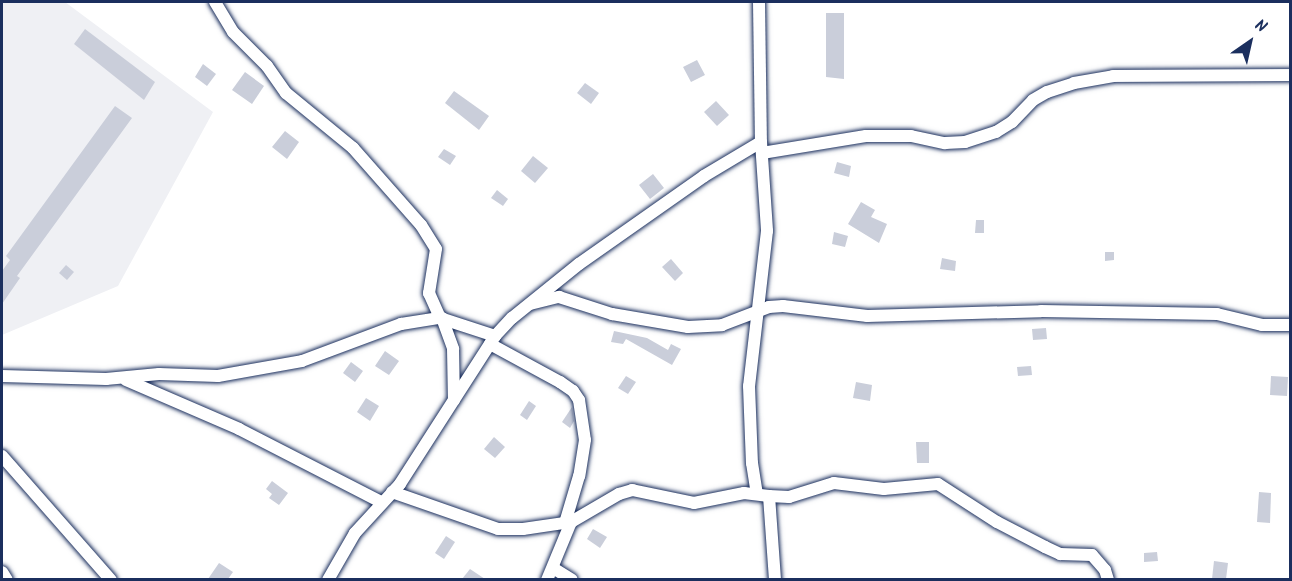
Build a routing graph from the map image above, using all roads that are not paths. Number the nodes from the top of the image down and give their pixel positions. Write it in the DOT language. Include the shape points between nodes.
graph roads {
  1 [pos="215,2"];
  2 [pos="759,2"];
  3 [pos="1290,75"];
  4 [pos="761,148"];
  5 [pos="530,304"];
  6 [pos="759,310"];
  7 [pos="441,318"];
  8 [pos="1290,325"];
  9 [pos="492,340"];
  10 [pos="2,376"];
  11 [pos="123,379"];
  12 [pos="454,402"];
  13 [pos="2,456"];
  14 [pos="392,492"];
  15 [pos="763,495"];
  16 [pos="381,502"];
  17 [pos="568,522"];
  18 [pos="553,567"];
  19 [pos="1104,576"];
  20 [pos="111,579"];
  21 [pos="328,579"];
  22 [pos="547,579"];
  23 [pos="572,579"];
  24 [pos="775,579"];
  1 -- 7 [label="street" via="233,32 267,66 286,93 354,148 421,225 436,249 429,293"];
  2 -- 4 [label="street"];
  3 -- 4 [label="street" via="1113,76 1047,92 996,132 965,142 866,136"];
  4 -- 5 [label="street" via="704,176 579,264"];
  4 -- 6 [label="street" via="767,231"];
  5 -- 6 [label="street" via="559,297 612,314 688,327 722,325"];
  5 -- 9 [label="street"];
  6 -- 8 [label="street" via="800,307 867,316 1041,311 1217,314 1263,325"];
  6 -- 15 [label="street" via="749,386 752,463"];
  7 -- 9 [label="street"];
  7 -- 11 [label="street" via="401,324 302,361 218,376 159,374"];
  7 -- 12 [label="street" via="453,350"];
  9 -- 12 [label="street"];
  9 -- 17 [label="street" via="560,382 579,400 585,440"];
  10 -- 11 [label="street"];
  11 -- 16 [label="street" via="239,429"];
  12 -- 14 [label="street"];
  13 -- 20 [label="street"];
  14 -- 16 [label="street"];
  14 -- 17 [label="street" via="498,529"];
  15 -- 17 [label="street" via="744,493 694,503 632,490"];
  15 -- 19 [label="street" via="789,496 834,483 884,489 938,484 997,522 1060,554 1092,555"];
  15 -- 24 [label="street"];
  16 -- 21 [label="street" via="355,533"];
  17 -- 18 [label="street"];
  18 -- 22 [label="street"];
  18 -- 23 [label="street"];
}
